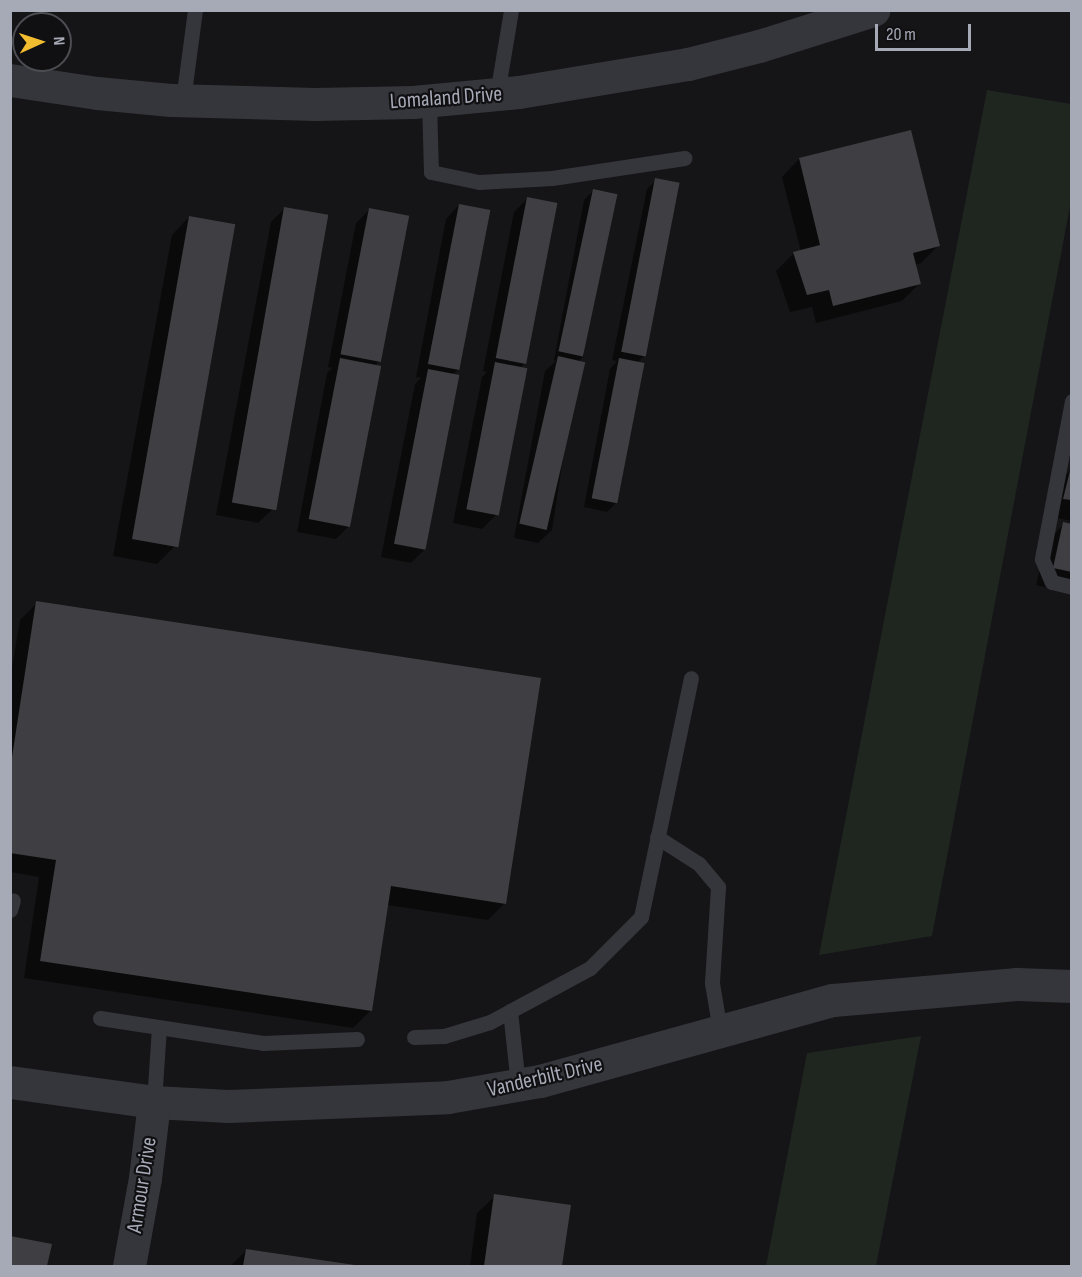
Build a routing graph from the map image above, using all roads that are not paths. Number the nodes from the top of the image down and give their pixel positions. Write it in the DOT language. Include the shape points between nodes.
graph roads {
  1 [pos="195,10"];
  2 [pos="511,10"];
  3 [pos="873,10"];
  4 [pos="10,80"];
  5 [pos="497,94"];
  6 [pos="183,100"];
  7 [pos="429,101"];
  8 [pos="686,158"];
  9 [pos="1071,401"];
  10 [pos="1071,587"];
  11 [pos="691,678"];
  12 [pos="657,837"];
  13 [pos="1071,986"];
  14 [pos="510,1011"];
  15 [pos="100,1018"];
  16 [pos="159,1027"];
  17 [pos="720,1031"];
  18 [pos="414,1037"];
  19 [pos="357,1039"];
  20 [pos="10,1082"];
  21 [pos="518,1085"];
  22 [pos="154,1102"];
  23 [pos="129,1266"];
  1 -- 6 [label="lane"];
  2 -- 5 [label="lane"];
  3 -- 5 [label="street, Lomaland Drive" via="830,26 688,64"];
  4 -- 6 [label="street, Lomaland Drive"];
  5 -- 7 [label="street, Lomaland Drive"];
  6 -- 7 [label="street, Lomaland Drive" via="315,104"];
  7 -- 8 [label="lane" via="431,172 479,182 552,178"];
  9 -- 10 [label="lane" via="1041,559 1052,582"];
  11 -- 12 [label="lane"];
  12 -- 14 [label="lane" via="640,917 590,968"];
  12 -- 17 [label="lane" via="699,864 718,886 712,983"];
  13 -- 17 [label="street, Vanderbilt Drive" via="1017,984 833,1000"];
  14 -- 18 [label="lane" via="490,1022 444,1036"];
  14 -- 21 [label="lane"];
  15 -- 16 [label="lane"];
  16 -- 19 [label="lane" via="263,1043"];
  16 -- 22 [label="lane"];
  17 -- 21 [label="street, Vanderbilt Drive"];
  20 -- 22 [label="street, Vanderbilt Drive"];
  21 -- 22 [label="street, Vanderbilt Drive" via="448,1097 309,1105"];
  22 -- 23 [label="street, Armour Drive"];
}
